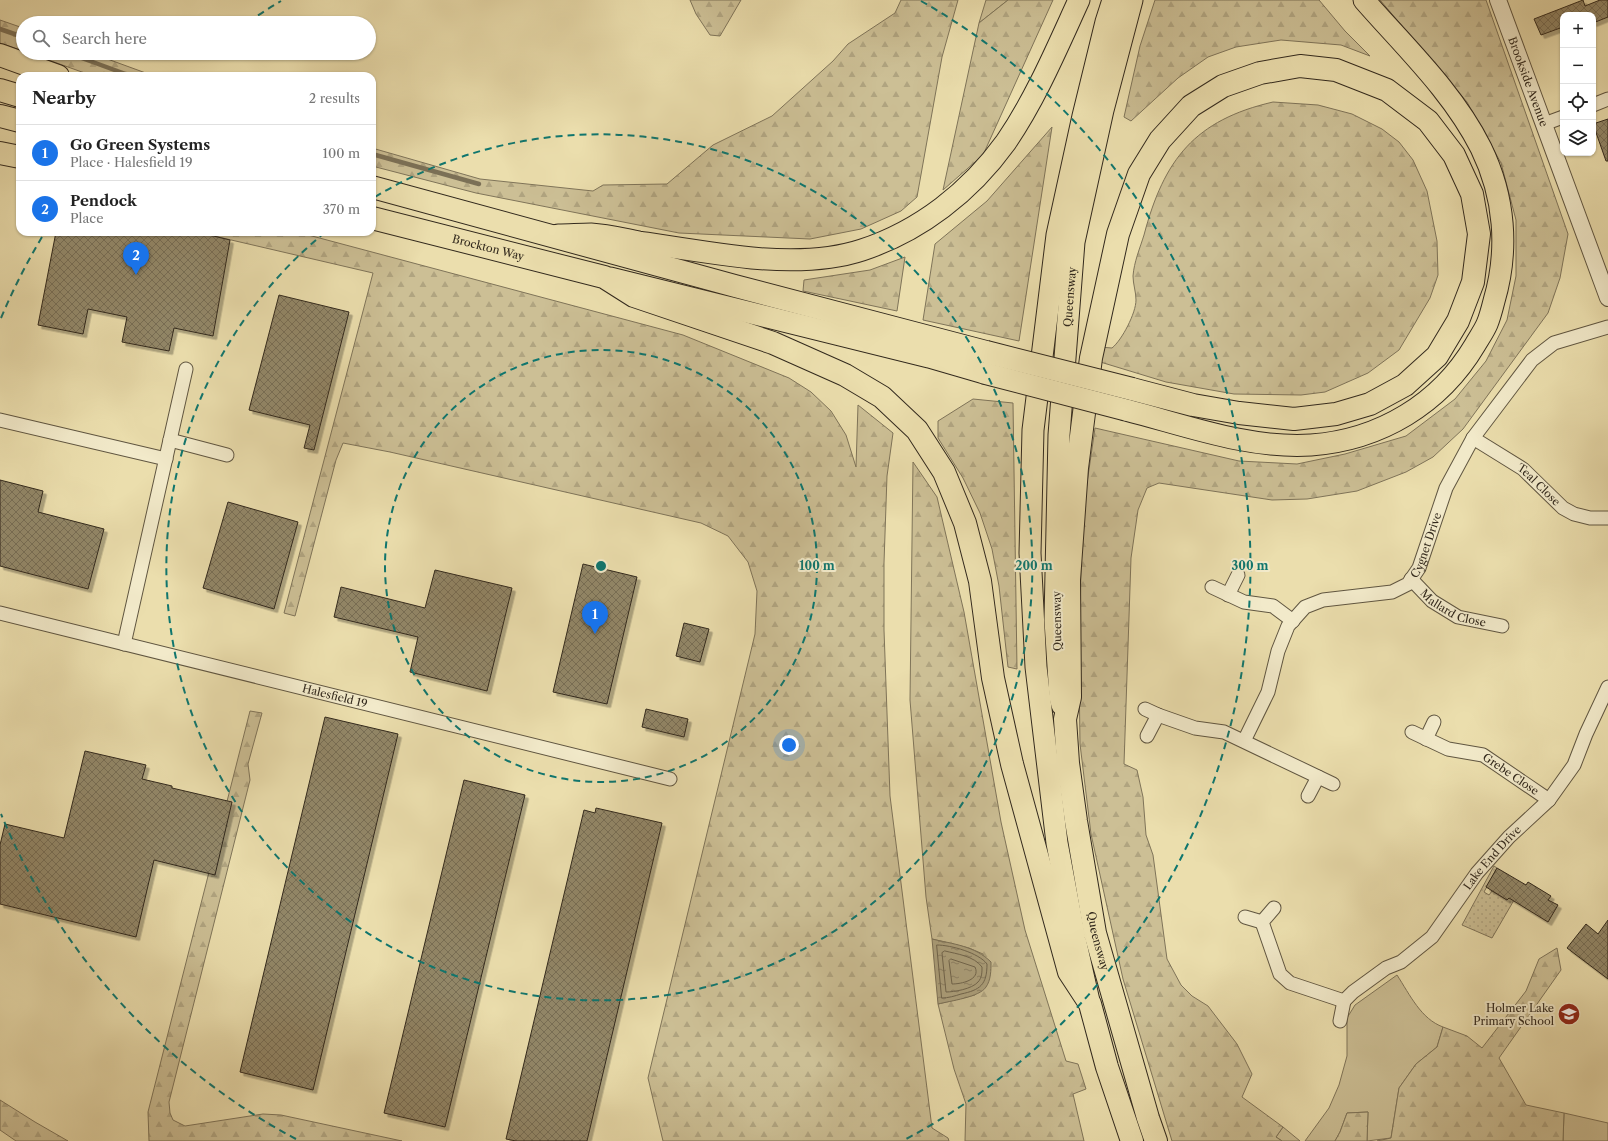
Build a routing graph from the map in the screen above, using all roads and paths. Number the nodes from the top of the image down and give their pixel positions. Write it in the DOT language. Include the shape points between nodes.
graph roads {
  1 [pos="1079,0"];
  2 [pos="1113,0"];
  3 [pos="1132,0"];
  4 [pos="1364,0"];
  5 [pos="1498,0"];
  6 [pos="0,55"];
  7 [pos="47,72"];
  8 [pos="0,90"];
  9 [pos="16,95"];
  10 [pos="1608,99"];
  11 [pos="1596,104"];
  12 [pos="0,116"];
  13 [pos="1560,118"];
  14 [pos="16,120"];
  15 [pos="1544,124"];
  16 [pos="0,153"];
  17 [pos="16,156"];
  18 [pos="376,188"];
  19 [pos="376,219"];
  20 [pos="547,235"];
  21 [pos="604,277"];
  22 [pos="1608,298"];
  23 [pos="1608,326"];
  24 [pos="884,335"];
  25 [pos="985,362"];
  26 [pos="186,369"];
  27 [pos="0,420"];
  28 [pos="1473,438"];
  29 [pos="170,440"];
  30 [pos="227,455"];
  31 [pos="166,459"];
  32 [pos="1608,518"];
  33 [pos="1238,575"];
  34 [pos="1411,579"];
  35 [pos="1212,587"];
  36 [pos="1228,595"];
  37 [pos="0,613"];
  38 [pos="1293,621"];
  39 [pos="1502,626"];
  40 [pos="124,644"];
  41 [pos="1608,687"];
  42 [pos="1145,709"];
  43 [pos="1158,715"];
  44 [pos="1065,719"];
  45 [pos="1434,722"];
  46 [pos="1412,732"];
  47 [pos="1147,736"];
  48 [pos="1426,738"];
  49 [pos="1244,741"];
  50 [pos="1318,777"];
  51 [pos="670,779"];
  52 [pos="1333,784"];
  53 [pos="1308,796"];
  54 [pos="1549,800"];
  55 [pos="1274,908"];
  56 [pos="1245,917"];
  57 [pos="1262,922"];
  58 [pos="1344,1001"];
  59 [pos="1090,1004"];
  60 [pos="1340,1021"];
  61 [pos="1132,1141"];
  62 [pos="1156,1141"];
  1 -- 20 [label="main road" via="1035,94 1005,142 975,178 950,202 922,222 894,237 847,253 785,259 712,253 591,234"];
  2 -- 59 [label="main road, Queensway" via="1083,116 1057,235 1033,430 1030,553 1036,667 1057,843"];
  3 -- 44 [label="main road, Queensway" via="1103,110 1074,242 1059,435 1055,620 1060,698"];
  4 -- 25 [label="main road, bridge" via="1434,79 1461,114 1481,148 1495,183 1502,217 1504,252 1499,283 1487,324 1465,362 1439,391 1409,414 1376,430 1343,440 1310,445 1275,445 1231,438 1126,410"];
  5 -- 15 [label="street, Brookside Avenue"];
  6 -- 7 [label="highway"];
  8 -- 9 [label="highway"];
  10 -- 11 [label="street"];
  12 -- 14 [label="highway"];
  13 -- 15 [label="street"];
  15 -- 22 [label="street, Brookside Avenue"];
  16 -- 17 [label="highway"];
  18 -- 20 [label="highway"];
  19 -- 21 [label="highway, Brockton Way"];
  20 -- 24 [label="highway" via="735,286"];
  21 -- 24 [label="main road"];
  21 -- 59 [label="highway, Brockton Way" via="634,296 772,343 845,375 882,397 916,430 944,472 966,523 980,581 993,678 1012,764 1069,972"];
  23 -- 28 [label="street, Cygnet Drive" via="1554,343 1532,360"];
  24 -- 25 [label="highway"];
  25 -- 44 [label="highway, bridge" via="1132,389 1193,405 1239,413 1294,419 1336,414 1370,404 1405,385 1437,356 1458,321 1473,282 1479,234 1472,194 1454,155 1428,120 1387,90 1336,70 1300,66 1260,73 1223,86 1191,106 1160,140 1139,174 1118,234 1091,358 1075,490 1069,580 1070,697"];
  26 -- 29 [label="street"];
  27 -- 31 [label="street"];
  28 -- 32 [label="street, Teal Close" via="1523,469 1563,508 1590,518"];
  28 -- 34 [label="street, Cygnet Drive" via="1446,488 1419,568"];
  29 -- 30 [label="street"];
  29 -- 31 [label="street"];
  31 -- 40 [label="street"];
  33 -- 36 [label="street"];
  34 -- 38 [label="street, Cygnet Drive" via="1408,584 1392,592 1323,600 1304,607"];
  34 -- 39 [label="street, Mallard Close" via="1432,601 1458,617"];
  35 -- 36 [label="street"];
  36 -- 38 [label="street" via="1244,602 1273,606"];
  37 -- 40 [label="street, Halesfield 19"];
  38 -- 49 [label="street, Cygnet Drive" via="1288,626 1278,651 1268,692"];
  40 -- 51 [label="street, Halesfield 19"];
  41 -- 54 [label="street, Lake End Drive" via="1574,765"];
  42 -- 43 [label="street"];
  43 -- 47 [label="street"];
  43 -- 49 [label="street" via="1195,728 1224,732"];
  44 -- 62 [label="highway, Queensway" via="1068,763 1095,933"];
  45 -- 48 [label="street"];
  46 -- 48 [label="street, Grebe Close"];
  48 -- 54 [label="street, Grebe Close" via="1448,749 1483,755"];
  49 -- 50 [label="street"];
  50 -- 52 [label="street"];
  50 -- 53 [label="street"];
  54 -- 58 [label="street, Lake End Drive" via="1509,837 1477,873 1432,937"];
  55 -- 57 [label="street"];
  56 -- 57 [label="street"];
  57 -- 58 [label="street" via="1280,974 1290,983"];
  58 -- 60 [label="street"];
  59 -- 61 [label="highway, Queensway" via="1107,1067"];
}
